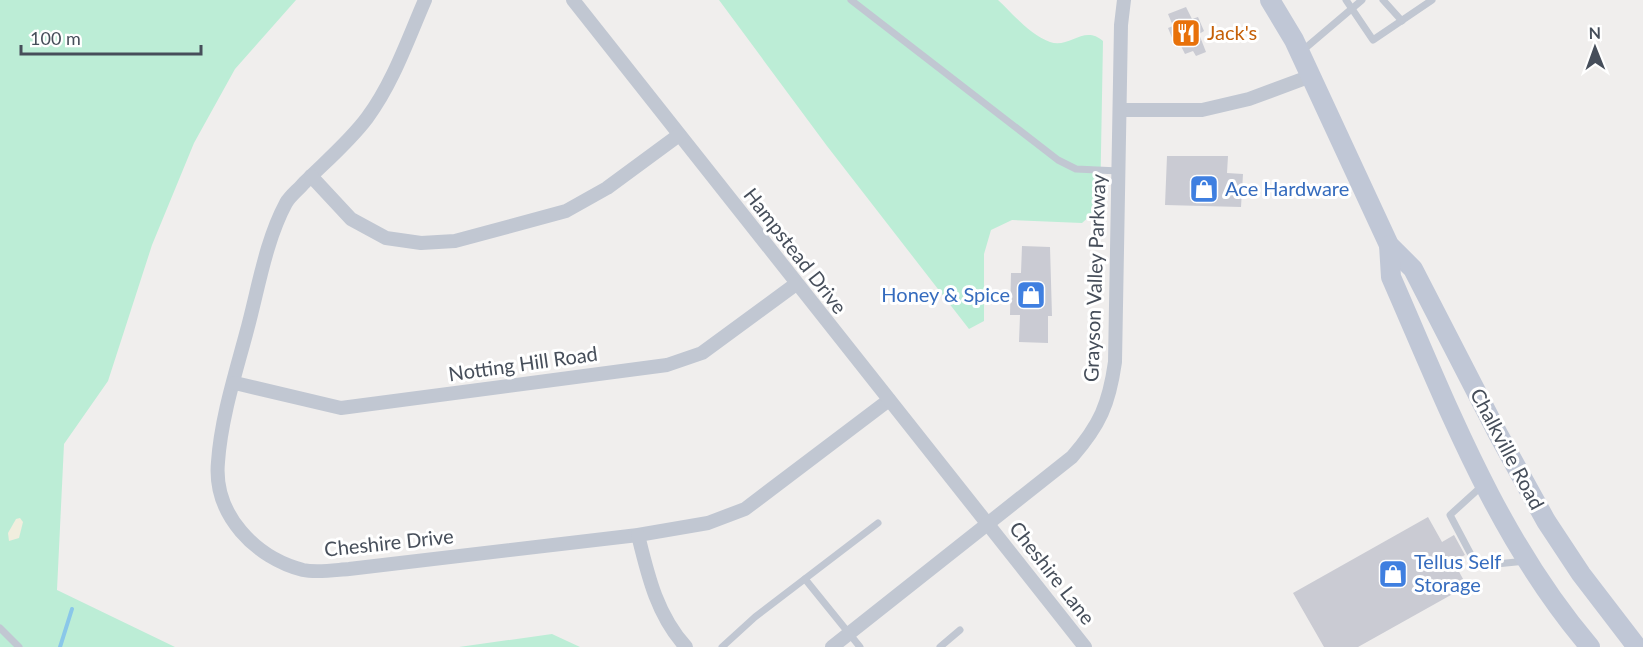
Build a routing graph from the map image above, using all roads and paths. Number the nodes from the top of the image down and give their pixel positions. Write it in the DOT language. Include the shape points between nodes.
graph roads {
  1 [pos="425,0"];
  2 [pos="573,0"];
  3 [pos="851,0"];
  4 [pos="1124,0"];
  5 [pos="1270,0"];
  6 [pos="1346,0"];
  7 [pos="1362,0"];
  8 [pos="1383,0"];
  9 [pos="1432,0"];
  10 [pos="1352,9"];
  11 [pos="1402,21"];
  12 [pos="1300,53"];
  13 [pos="1311,76"];
  14 [pos="1120,110"];
  15 [pos="679,135"];
  16 [pos="1119,171"];
  17 [pos="311,176"];
  18 [pos="1389,245"];
  19 [pos="796,284"];
  20 [pos="235,382"];
  21 [pos="889,400"];
  22 [pos="1483,485"];
  23 [pos="878,523"];
  24 [pos="989,524"];
  25 [pos="638,535"];
  26 [pos="1526,561"];
  27 [pos="805,579"];
  28 [pos="0,628"];
  29 [pos="960,630"];
  30 [pos="849,633"];
  31 [pos="19,647"];
  32 [pos="686,647"];
  33 [pos="722,647"];
  34 [pos="832,647"];
  35 [pos="860,647"];
  36 [pos="940,647"];
  37 [pos="1084,647"];
  38 [pos="1590,647"];
  39 [pos="1636,647"];
  1 -- 17 [label="street, Cheshire Drive" via="368,117"];
  2 -- 15 [label="street, Hampstead Drive"];
  3 -- 16 [label="lane" via="1058,160 1076,169"];
  4 -- 14 [label="street, Grayson Valley Parkway"];
  5 -- 12 [label="main road, Chalkville Road"];
  6 -- 10 [label="lane"];
  7 -- 10 [label="lane"];
  8 -- 11 [label="lane"];
  9 -- 11 [label="lane"];
  10 -- 11 [label="lane" via="1373,40"];
  10 -- 12 [label="lane"];
  12 -- 13 [label="main road, Chalkville Road"];
  13 -- 14 [label="street" via="1250,99 1202,110"];
  13 -- 18 [label="main road, Chalkville Road"];
  14 -- 16 [label="street, Grayson Valley Parkway"];
  15 -- 17 [label="street" via="607,188 566,211 456,241 422,243 386,238 351,219"];
  15 -- 19 [label="street, Hampstead Drive"];
  16 -- 24 [label="street, Grayson Valley Parkway" via="1115,362 1107,408 1072,457"];
  17 -- 20 [label="street, Cheshire Drive" via="287,201 274,228"];
  18 -- 22 [label="main road, Chalkville Road" via="1391,277"];
  18 -- 39 [label="main road, Chalkville Road" via="1413,269 1546,521"];
  19 -- 20 [label="street, Notting Hill Road" via="702,353 667,365 341,408"];
  19 -- 21 [label="street, Hampstead Drive"];
  20 -- 25 [label="street, Cheshire Drive" via="217,464 220,488 237,527 257,549 281,563 306,571 349,569"];
  21 -- 24 [label="street, Hampstead Drive"];
  21 -- 25 [label="street, Cheshire Drive" via="745,508 708,523"];
  22 -- 26 [label="main road, Chalkville Road"];
  22 -- 26 [label="lane" via="1450,515 1477,566"];
  23 -- 27 [label="lane"];
  24 -- 30 [label="street, Grayson Valley Parkway"];
  24 -- 37 [label="street, Cheshire Lane"];
  25 -- 32 [label="street" via="653,594"];
  26 -- 38 [label="main road, Chalkville Road"];
  27 -- 30 [label="lane"];
  27 -- 33 [label="lane"];
  28 -- 31 [label="lane"];
  29 -- 36 [label="lane"];
  30 -- 34 [label="street, Grayson Valley Parkway"];
  30 -- 35 [label="lane"];
}
